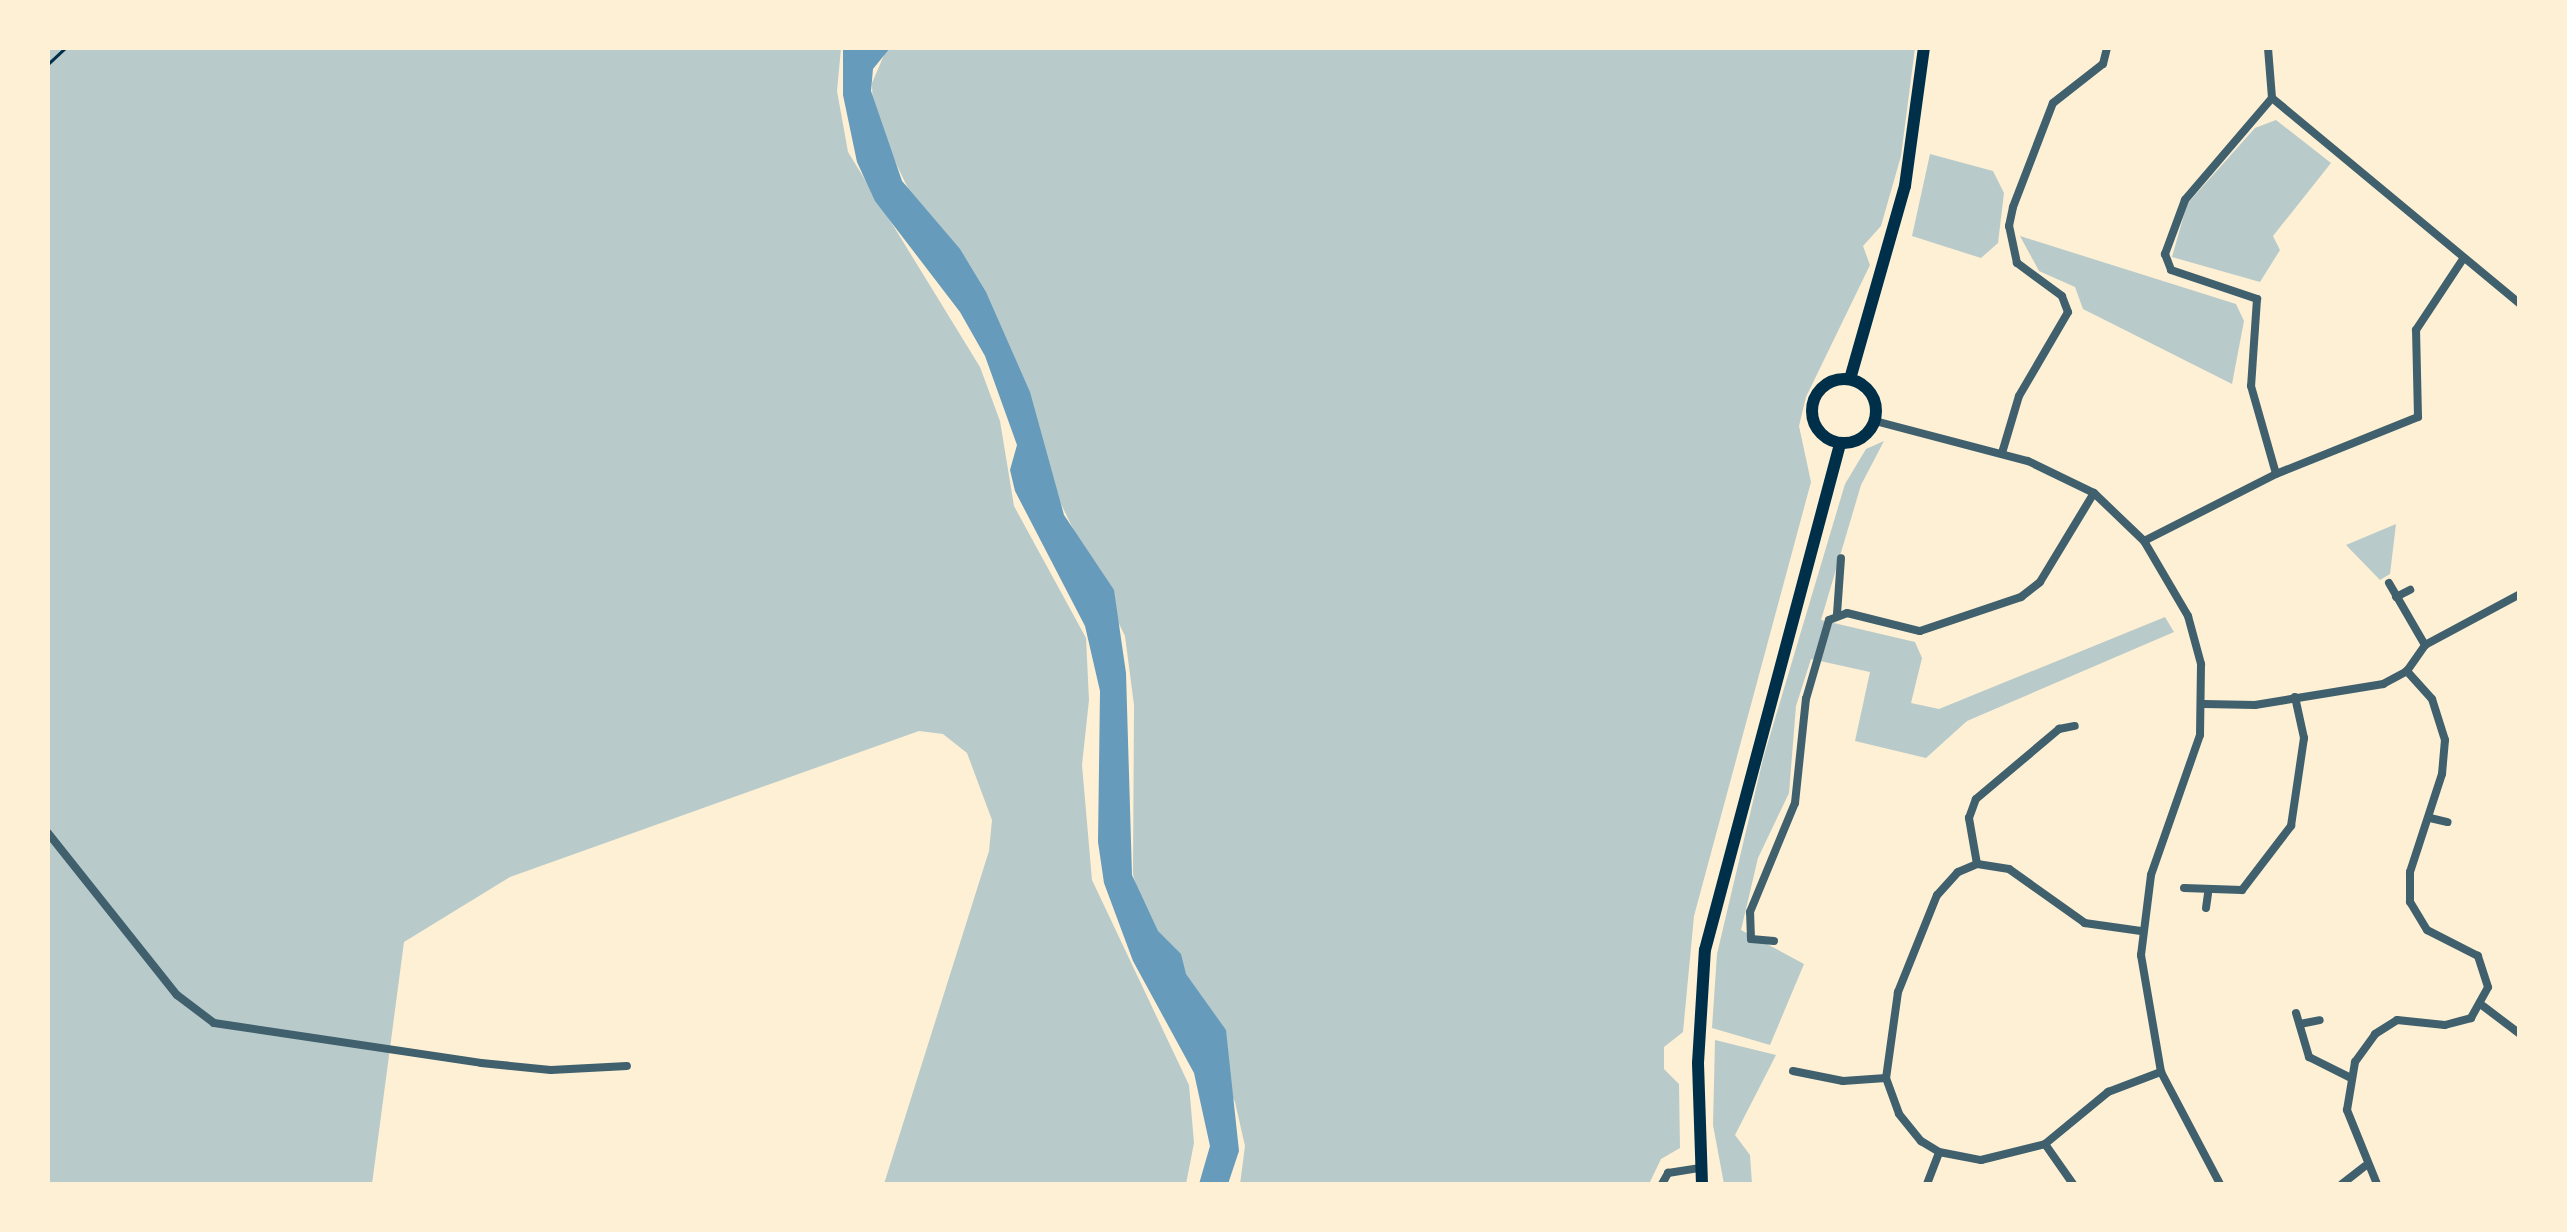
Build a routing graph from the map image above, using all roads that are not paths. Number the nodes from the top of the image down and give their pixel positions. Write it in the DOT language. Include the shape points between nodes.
graph roads {
  1 [pos="1924,48"];
  2 [pos="2107,48"];
  3 [pos="2268,48"];
  4 [pos="2272,98"];
  5 [pos="2463,259"];
  6 [pos="2520,304"];
  7 [pos="1850,379"];
  8 [pos="1875,421"];
  9 [pos="1840,444"];
  10 [pos="2002,453"];
  11 [pos="2276,474"];
  12 [pos="2094,493"];
  13 [pos="2144,541"];
  14 [pos="1841,558"];
  15 [pos="2389,583"];
  16 [pos="2410,590"];
  17 [pos="2520,594"];
  18 [pos="2396,597"];
  19 [pos="1837,614"];
  20 [pos="2425,645"];
  21 [pos="2407,671"];
  22 [pos="2295,696"];
  23 [pos="2204,704"];
  24 [pos="2066,716"];
  25 [pos="2075,726"];
  26 [pos="2062,727"];
  27 [pos="2430,818"];
  28 [pos="2448,822"];
  29 [pos="48,833"];
  30 [pos="1977,864"];
  31 [pos="2184,888"];
  32 [pos="2208,892"];
  33 [pos="2206,908"];
  34 [pos="2141,931"];
  35 [pos="1774,941"];
  36 [pos="2483,1006"];
  37 [pos="2296,1012"];
  38 [pos="2320,1020"];
  39 [pos="2300,1024"];
  40 [pos="2520,1034"];
  41 [pos="627,1066"];
  42 [pos="1793,1071"];
  43 [pos="2161,1072"];
  44 [pos="2349,1077"];
  45 [pos="1886,1078"];
  46 [pos="2045,1144"];
  47 [pos="1939,1152"];
  48 [pos="2365,1166"];
  49 [pos="1700,1168"];
  50 [pos="1662,1184"];
  51 [pos="1702,1184"];
  52 [pos="1927,1184"];
  53 [pos="2073,1184"];
  54 [pos="2220,1184"];
  55 [pos="2342,1184"];
  56 [pos="2377,1184"];
  1 -- 7 [label="main road" via="1905,186"];
  2 -- 10 [label="street" via="2103,64 2052,103 2013,207 2009,226 2016,263 2062,296 2068,312 2020,396"];
  3 -- 4 [label="street"];
  4 -- 5 [label="street"];
  4 -- 11 [label="street" via="2185,200 2166,260 2177,272 2257,299 2252,386"];
  5 -- 6 [label="street"];
  5 -- 11 [label="street" via="2416,330 2418,416"];
  7 -- 8 [label="main road" via="1868,390"];
  7 -- 9 [label="main road" via="1829,382 1811,406 1821,435"];
  8 -- 9 [label="main road" via="1862,438"];
  8 -- 10 [label="street"];
  9 -- 49 [label="main road" via="1705,950"];
  10 -- 12 [label="street" via="2056,471"];
  11 -- 13 [label="street"];
  12 -- 13 [label="street"];
  12 -- 19 [label="street" via="2040,582 2021,597 1920,631"];
  13 -- 23 [label="street" via="2188,616"];
  14 -- 19 [label="street"];
  15 -- 18 [label="street"];
  16 -- 18 [label="street"];
  17 -- 20 [label="street"];
  18 -- 20 [label="street"];
  19 -- 35 [label="street" via="1826,628 1806,699 1795,803 1750,912 1751,939"];
  20 -- 21 [label="street"];
  21 -- 22 [label="street" via="2372,688"];
  21 -- 27 [label="street" via="2432,699 2444,728"];
  22 -- 23 [label="street"];
  22 -- 32 [label="street" via="2304,738 2294,818 2249,885"];
  23 -- 34 [label="street" via="2195,756 2150,874"];
  24 -- 26 [label="street"];
  25 -- 26 [label="street"];
  26 -- 30 [label="street" via="1976,799 1969,818"];
  27 -- 28 [label="street"];
  27 -- 36 [label="street" via="2410,872 2410,902 2427,930 2478,956 2488,976"];
  29 -- 41 [label="street" via="177,995 214,1024 481,1063 552,1070"];
  30 -- 34 [label="street" via="2009,869 2097,928"];
  30 -- 45 [label="street" via="1946,882 1924,923 1892,1012"];
  31 -- 32 [label="street"];
  32 -- 33 [label="street"];
  34 -- 43 [label="street" via="2146,1007"];
  36 -- 40 [label="street"];
  36 -- 44 [label="street" via="2453,1024 2391,1023 2367,1042"];
  37 -- 39 [label="street"];
  38 -- 39 [label="street"];
  39 -- 44 [label="street" via="2309,1057"];
  42 -- 45 [label="street" via="1843,1081"];
  43 -- 46 [label="street" via="2108,1092"];
  43 -- 54 [label="street"];
  44 -- 48 [label="street" via="2347,1110"];
  45 -- 47 [label="street" via="1906,1126"];
  46 -- 47 [label="street" via="1981,1160"];
  46 -- 53 [label="street"];
  47 -- 52 [label="street"];
  48 -- 55 [label="street"];
  48 -- 56 [label="street"];
  49 -- 50 [label="street" via="1668,1173"];
  49 -- 51 [label="main road"];
}
